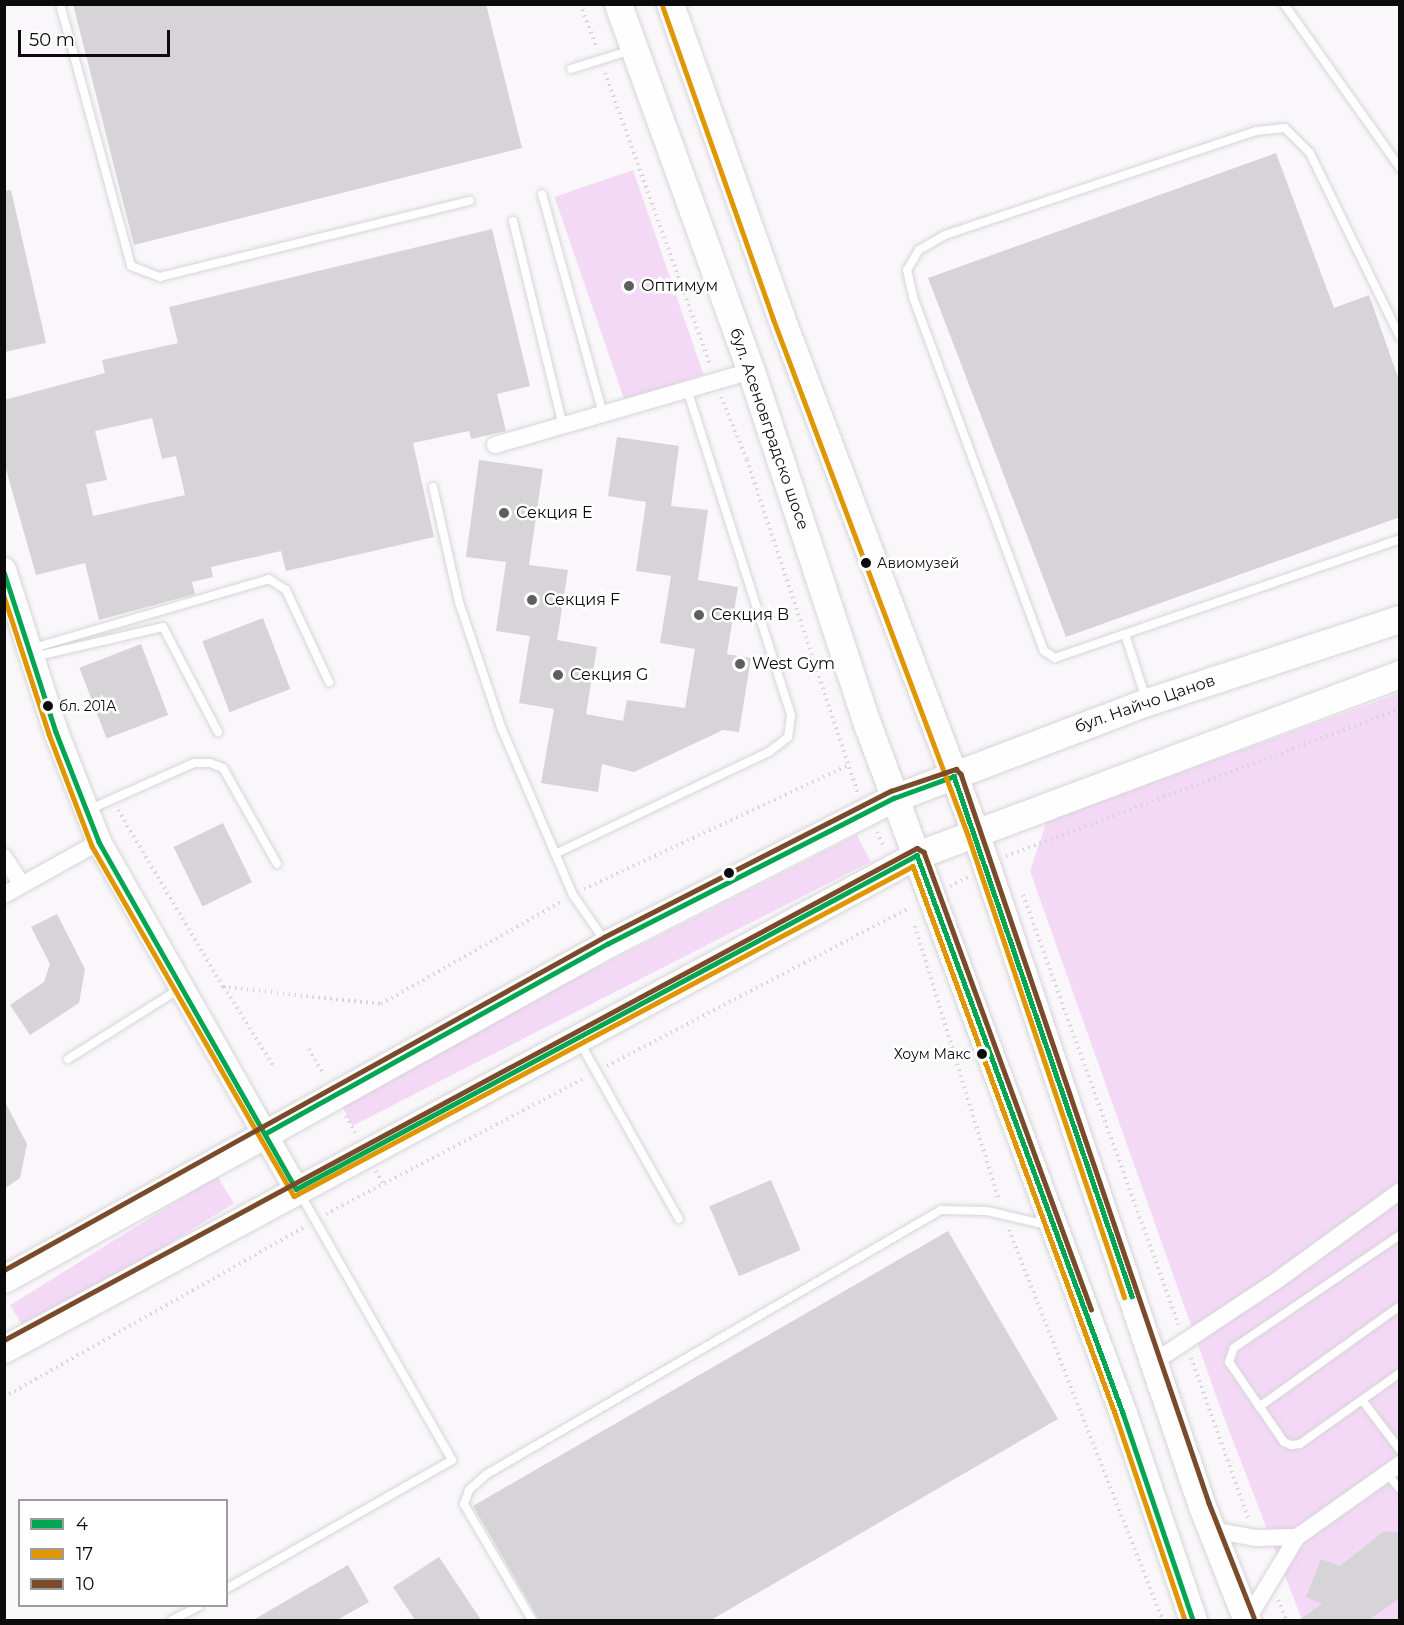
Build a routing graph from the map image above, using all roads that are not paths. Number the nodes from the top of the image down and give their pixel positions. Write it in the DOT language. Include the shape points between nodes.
graph roads {
  1 [pos="60,4"];
  2 [pos="618,4"];
  3 [pos="670,4"];
  4 [pos="1284,4"];
  5 [pos="635,49"];
  6 [pos="571,69"];
  7 [pos="1400,168"];
  8 [pos="542,194"];
  9 [pos="470,201"];
  10 [pos="513,221"];
  11 [pos="1400,338"];
  12 [pos="751,372"];
  13 [pos="687,390"];
  14 [pos="603,414"];
  15 [pos="563,426"];
  16 [pos="495,445"];
  17 [pos="433,487"];
  18 [pos="1400,539"];
  19 [pos="4,570"];
  20 [pos="1400,619"];
  21 [pos="1125,634"];
  22 [pos="31,653"];
  23 [pos="1400,675"];
  24 [pos="329,682"];
  25 [pos="1147,702"];
  26 [pos="218,732"];
  27 [pos="954,776"];
  28 [pos="894,798"];
  29 [pos="87,810"];
  30 [pos="975,832"];
  31 [pos="99,842"];
  32 [pos="555,854"];
  33 [pos="917,855"];
  34 [pos="4,857"];
  35 [pos="277,864"];
  36 [pos="22,885"];
  37 [pos="4,895"];
  38 [pos="607,944"];
  39 [pos="182,987"];
  40 [pos="577,1038"];
  41 [pos="69,1059"];
  42 [pos="266,1133"];
  43 [pos="296,1189"];
  44 [pos="1400,1191"];
  45 [pos="680,1219"];
  46 [pos="1051,1226"];
  47 [pos="1400,1235"];
  48 [pos="4,1279"];
  49 [pos="1400,1306"];
  50 [pos="4,1349"];
  51 [pos="1154,1362"];
  52 [pos="1400,1372"];
  53 [pos="1362,1400"];
  54 [pos="1259,1407"];
  55 [pos="1400,1450"];
  56 [pos="1393,1468"];
  57 [pos="1400,1489"];
  58 [pos="1212,1530"];
  59 [pos="1297,1537"];
  60 [pos="228,1588"];
  61 [pos="195,1607"];
  62 [pos="172,1620"];
  63 [pos="532,1620"];
  64 [pos="1193,1620"];
  65 [pos="1247,1620"];
  1 -- 9 [label="lane" via="131,266 160,277"];
  2 -- 5 [label="main road, бул. Асеновградско шосе"];
  3 -- 27 [label="main road" via="784,326"];
  4 -- 7 [label="lane"];
  5 -- 6 [label="lane"];
  5 -- 12 [label="main road, бул. Асеновградско шосе"];
  8 -- 14 [label="lane"];
  10 -- 15 [label="lane"];
  11 -- 21 [label="lane" via="1310,153 1285,128 1245,134 945,235 919,250 907,270 913,297 1044,651 1055,658"];
  12 -- 13 [label="street"];
  12 -- 28 [label="main road, бул. Асеновградско шосе"];
  13 -- 14 [label="street"];
  13 -- 32 [label="lane" via="791,715 788,737 769,752"];
  14 -- 15 [label="street"];
  15 -- 16 [label="street"];
  17 -- 32 [label="lane" via="467,625 501,727"];
  18 -- 21 [label="lane"];
  19 -- 22 [label="street"];
  20 -- 25 [label="main road, бул. Найчо Цанов"];
  21 -- 25 [label="lane"];
  22 -- 24 [label="lane" via="269,579 286,590"];
  22 -- 26 [label="lane" via="163,627"];
  22 -- 29 [label="street"];
  23 -- 30 [label="main road"];
  25 -- 27 [label="main road, бул. Найчо Цанов"];
  27 -- 28 [label="main road, бул. Найчо Цанов"];
  27 -- 30 [label="main road"];
  28 -- 33 [label="main road, бул. Асеновградско шосе"];
  28 -- 38 [label="main road, бул. Найчо Цанов"];
  29 -- 31 [label="street"];
  29 -- 35 [label="lane" via="194,764 210,763 222,768"];
  30 -- 33 [label="main road"];
  30 -- 51 [label="main road" via="1003,862"];
  31 -- 36 [label="street"];
  31 -- 39 [label="street"];
  32 -- 38 [label="lane" via="573,895"];
  33 -- 40 [label="main road"];
  33 -- 46 [label="main road, бул. Асеновградско шосе" via="917,903"];
  34 -- 36 [label="street"];
  36 -- 37 [label="street"];
  38 -- 42 [label="main road, бул. Найчо Цанов"];
  39 -- 41 [label="lane"];
  39 -- 42 [label="street"];
  40 -- 43 [label="main road"];
  40 -- 45 [label="lane"];
  42 -- 43 [label="street"];
  42 -- 48 [label="main road, бул. Найчо Цанов"];
  43 -- 50 [label="main road"];
  43 -- 60 [label="lane" via="452,1460"];
  44 -- 51 [label="street"];
  46 -- 63 [label="lane" via="961,1208 941,1210 487,1474 469,1490 464,1504"];
  46 -- 64 [label="main road, бул. Асеновградско шосе" via="1123,1413"];
  47 -- 54 [label="lane" via="1234,1348 1229,1362"];
  49 -- 54 [label="lane"];
  51 -- 58 [label="main road"];
  52 -- 53 [label="lane"];
  53 -- 54 [label="lane" via="1300,1444 1291,1445 1284,1442"];
  53 -- 55 [label="lane"];
  56 -- 57 [label="lane"];
  56 -- 59 [label="street"];
  58 -- 59 [label="street" via="1256,1538"];
  58 -- 65 [label="main road"];
  59 -- 65 [label="street"];
  61 -- 62 [label="lane"];
}
